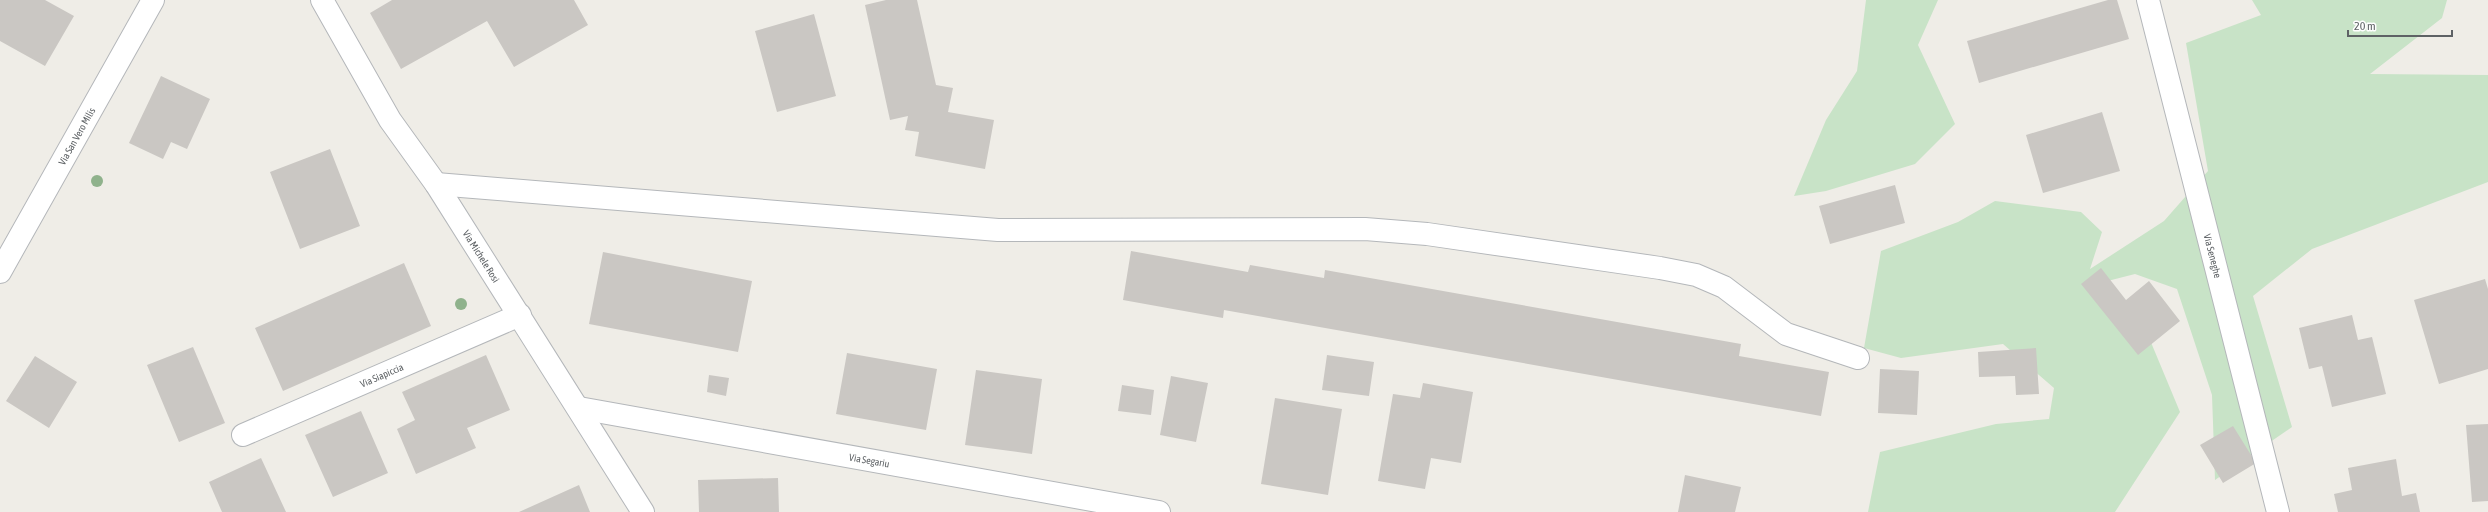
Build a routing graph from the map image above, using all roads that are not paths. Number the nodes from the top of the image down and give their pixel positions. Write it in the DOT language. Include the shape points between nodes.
graph roads {
  1 [pos="153,0"];
  2 [pos="322,0"];
  3 [pos="2148,0"];
  4 [pos="436,184"];
  5 [pos="0,272"];
  6 [pos="520,315"];
  7 [pos="1858,358"];
  8 [pos="579,408"];
  9 [pos="243,435"];
  10 [pos="643,512"];
  11 [pos="1159,512"];
  12 [pos="2278,512"];
  1 -- 5 [label="street, Via San Vero Milis"];
  2 -- 4 [label="street, Via Michele Rosi" via="376,97"];
  3 -- 12 [label="street, Via Seneghe"];
  4 -- 6 [label="street, Via Michele Rosi"];
  4 -- 7 [label="street" via="998,230 1048,232 1335,227 1398,231 1696,275 1724,286 1786,334"];
  6 -- 8 [label="street, Via Michele Rosi"];
  6 -- 9 [label="street, Via Siapiccia"];
  8 -- 10 [label="street, Via Michele Rosi"];
  8 -- 11 [label="street, Via Segariu"];
}
